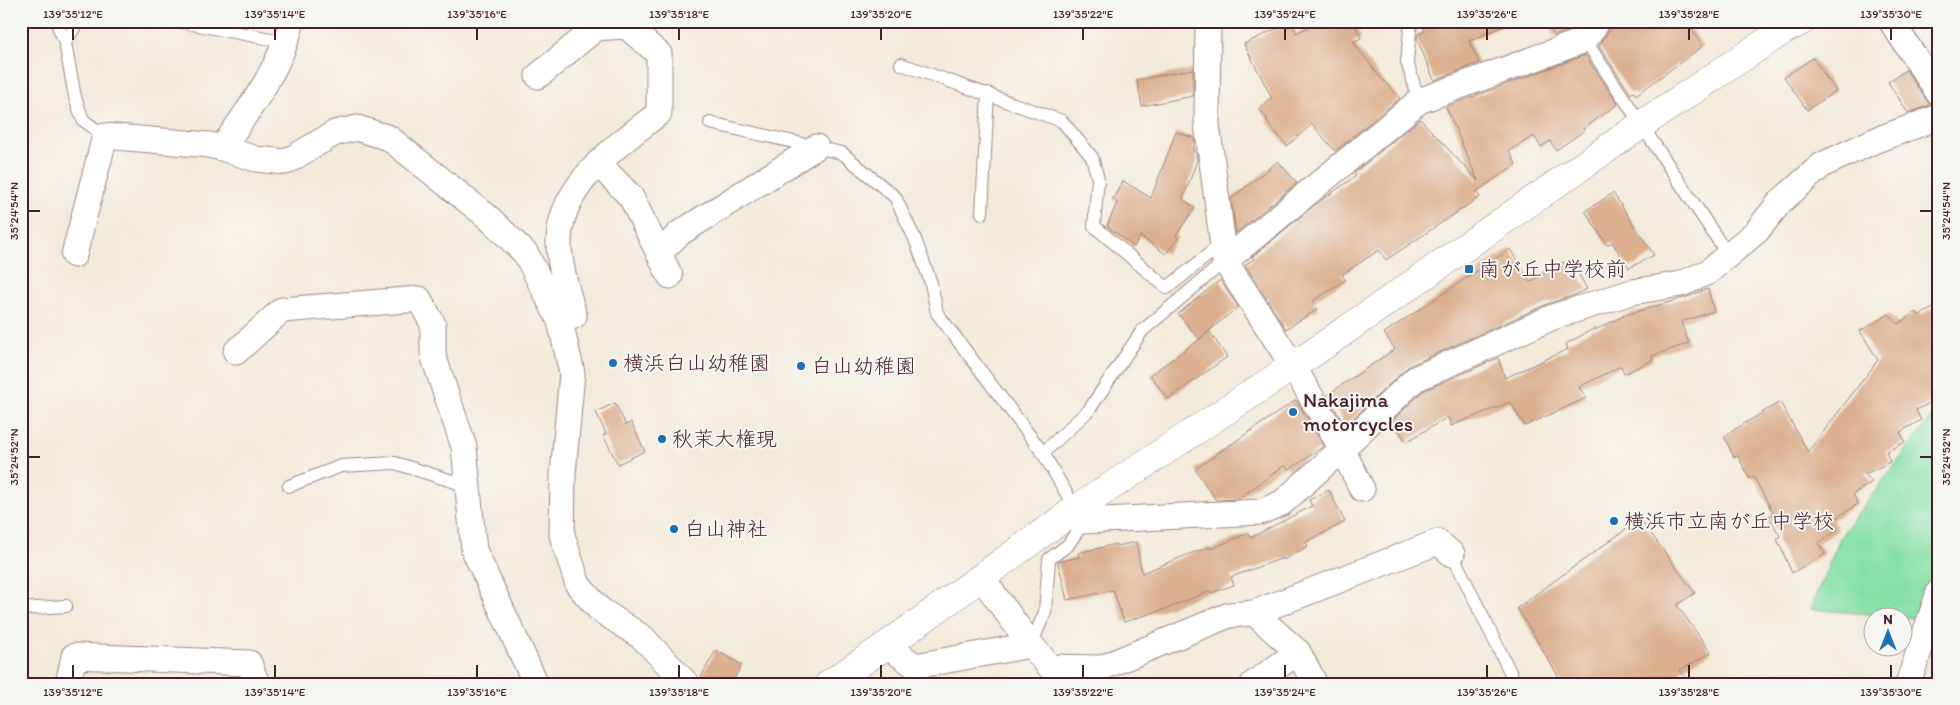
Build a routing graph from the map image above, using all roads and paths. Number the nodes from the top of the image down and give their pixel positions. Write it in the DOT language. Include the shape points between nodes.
graph roads {
  1 [pos="56,21"];
  2 [pos="78,21"];
  3 [pos="177,21"];
  4 [pos="1208,21"];
  5 [pos="1411,21"];
  6 [pos="1802,21"];
  7 [pos="1891,21"];
  8 [pos="1591,31"];
  9 [pos="289,32"];
  10 [pos="65,43"];
  11 [pos="901,64"];
  12 [pos="538,76"];
  13 [pos="988,93"];
  14 [pos="1939,94"];
  15 [pos="1419,101"];
  16 [pos="1939,117"];
  17 [pos="710,123"];
  18 [pos="1642,125"];
  19 [pos="105,136"];
  20 [pos="816,147"];
  21 [pos="222,148"];
  22 [pos="598,163"];
  23 [pos="982,213"];
  24 [pos="1224,252"];
  25 [pos="659,253"];
  26 [pos="74,255"];
  27 [pos="1728,255"];
  28 [pos="670,276"];
  29 [pos="560,321"];
  30 [pos="236,352"];
  31 [pos="1293,366"];
  32 [pos="1342,449"];
  33 [pos="1043,453"];
  34 [pos="289,486"];
  35 [pos="468,486"];
  36 [pos="1362,489"];
  37 [pos="1076,515"];
  38 [pos="1452,554"];
  39 [pos="981,577"];
  40 [pos="1939,592"];
  41 [pos="66,606"];
  42 [pos="21,609"];
  43 [pos="1254,613"];
  44 [pos="887,644"];
  45 [pos="1031,644"];
  46 [pos="1298,652"];
  47 [pos="1515,682"];
  48 [pos="68,684"];
  49 [pos="257,684"];
  50 [pos="536,684"];
  51 [pos="687,684"];
  52 [pos="829,684"];
  53 [pos="1253,684"];
  54 [pos="1315,684"];
  55 [pos="1908,684"];
  1 -- 10 [label="lane"];
  2 -- 10 [label="lane"];
  3 -- 9 [label="lane"];
  4 -- 24 [label="street" via="1207,124"];
  5 -- 15 [label="lane" via="1407,62"];
  6 -- 18 [label="street"];
  7 -- 14 [label="street"];
  8 -- 15 [label="street"];
  8 -- 18 [label="lane"];
  9 -- 21 [label="street" via="262,91"];
  10 -- 19 [label="lane" via="75,97 83,120"];
  11 -- 13 [label="lane"];
  12 -- 22 [label="street" via="596,28 626,26 659,54 659,113"];
  13 -- 23 [label="lane"];
  13 -- 24 [label="lane" via="1062,121 1092,157 1098,179 1094,226 1168,288"];
  15 -- 24 [label="street"];
  16 -- 27 [label="street" via="1876,140 1822,166 1780,202 1757,231"];
  17 -- 20 [label="lane"];
  18 -- 27 [label="lane"];
  18 -- 31 [label="street"];
  19 -- 21 [label="street"];
  19 -- 26 [label="street"];
  20 -- 25 [label="street" via="680,233"];
  20 -- 33 [label="lane" via="842,153 895,196 931,283 937,313"];
  21 -- 29 [label="street" via="256,159 286,162 335,133 357,128 389,138 489,218 526,254"];
  22 -- 25 [label="street" via="631,197"];
  22 -- 29 [label="street" via="571,198 560,228 559,255 574,316"];
  24 -- 31 [label="street"];
  24 -- 33 [label="lane" via="1142,331 1089,410"];
  25 -- 28 [label="street"];
  27 -- 32 [label="street" via="1708,272 1681,284 1632,292 1553,317 1415,380"];
  29 -- 51 [label="street" via="572,373 563,474 562,535 578,585 599,610 643,638"];
  30 -- 35 [label="street" via="282,310 420,299 433,324 433,355 464,447"];
  31 -- 32 [label="street"];
  31 -- 37 [label="street"];
  32 -- 36 [label="street"];
  32 -- 37 [label="street" via="1282,503 1260,512"];
  33 -- 37 [label="lane"];
  34 -- 35 [label="lane" via="341,466 395,463"];
  35 -- 50 [label="street" via="474,550"];
  37 -- 39 [label="street"];
  37 -- 45 [label="lane" via="1068,545 1049,559 1045,612"];
  38 -- 43 [label="street" via="1438,542"];
  38 -- 47 [label="lane"];
  39 -- 44 [label="street"];
  39 -- 45 [label="street"];
  40 -- 55 [label="street"];
  41 -- 42 [label="lane"];
  43 -- 45 [label="street" via="1229,615 1101,668 1050,667"];
  43 -- 46 [label="street"];
  44 -- 45 [label="street" via="915,666"];
  44 -- 52 [label="street"];
  46 -- 53 [label="street"];
  46 -- 54 [label="street"];
  48 -- 49 [label="street" via="74,656 249,663"];
}
